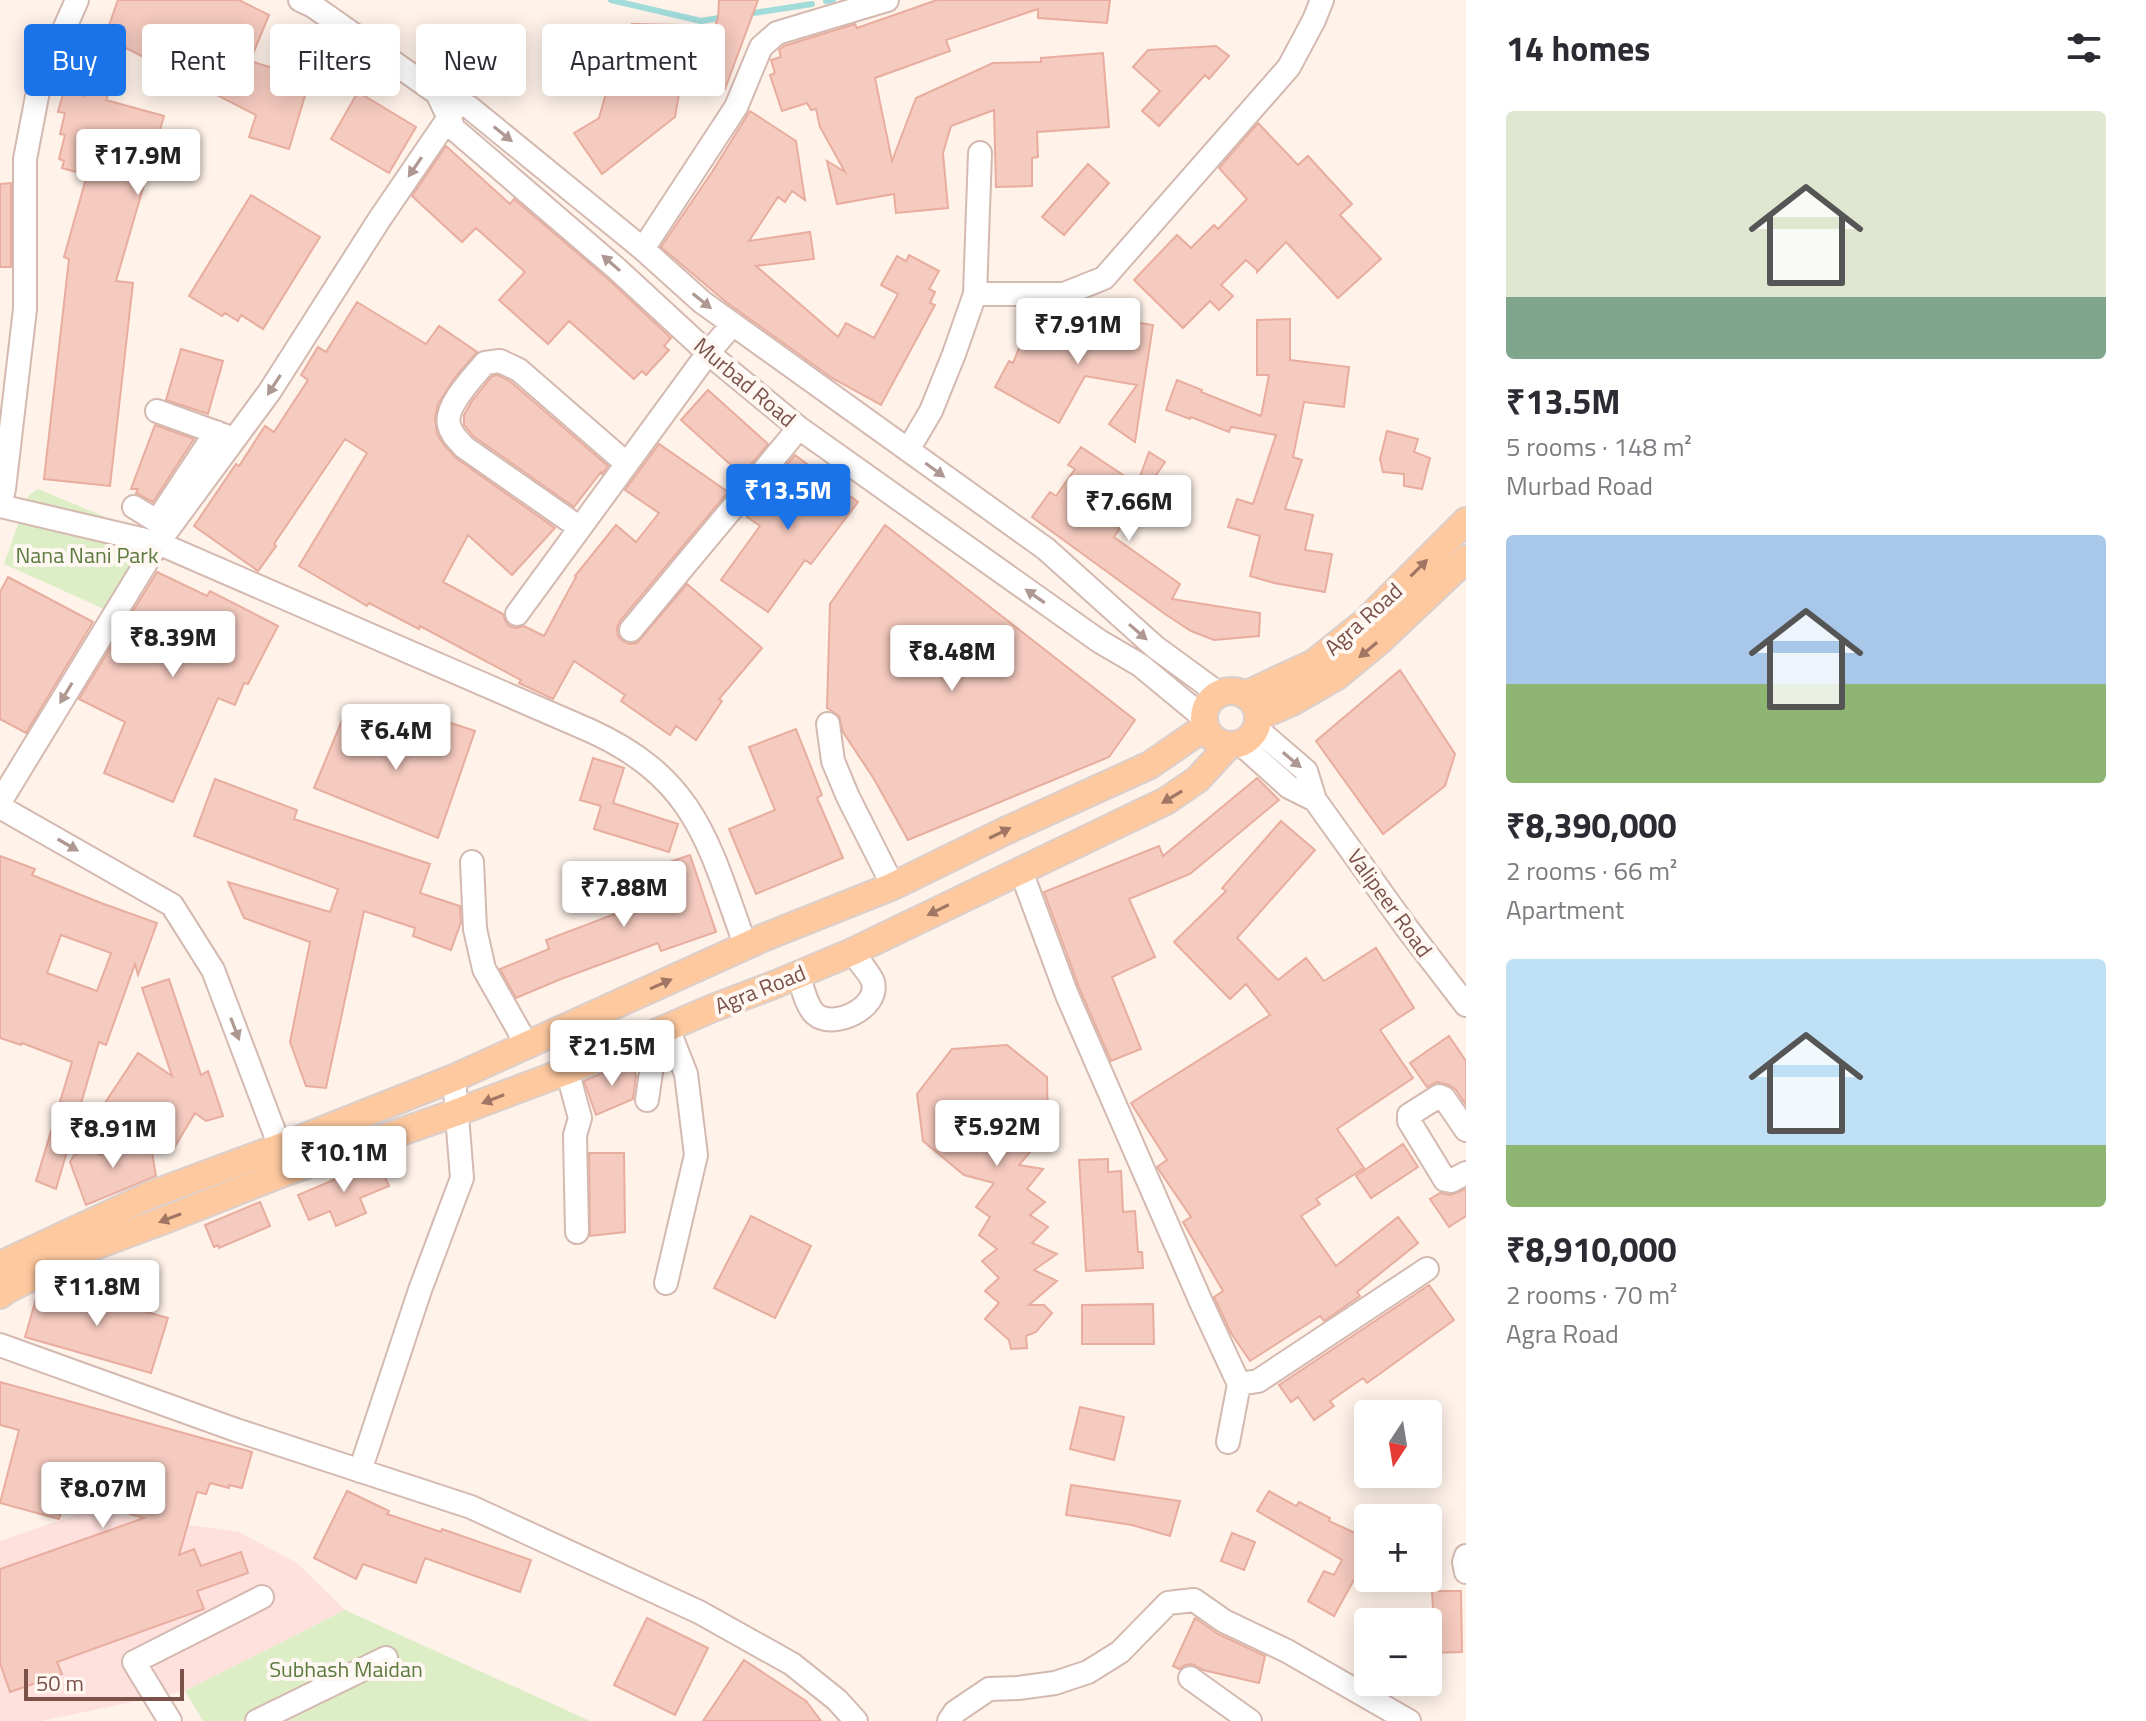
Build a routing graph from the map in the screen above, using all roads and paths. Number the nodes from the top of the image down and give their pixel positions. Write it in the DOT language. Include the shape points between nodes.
graph roads {
  1 [pos="77,0"];
  2 [pos="300,0"];
  3 [pos="887,0"];
  4 [pos="820,9"];
  5 [pos="1318,10"];
  6 [pos="454,110"];
  7 [pos="980,153"];
  8 [pos="643,249"];
  9 [pos="975,294"];
  10 [pos="733,324"];
  11 [pos="708,353"];
  12 [pos="157,411"];
  13 [pos="799,428"];
  14 [pos="225,436"];
  15 [pos="908,450"];
  16 [pos="627,464"];
  17 [pos="198,474"];
  18 [pos="0,506"];
  19 [pos="1466,521"];
  20 [pos="580,528"];
  21 [pos="122,534"];
  22 [pos="158,543"];
  23 [pos="1466,559"];
  24 [pos="517,614"];
  25 [pos="631,630"];
  26 [pos="1218,693"];
  27 [pos="1204,722"];
  28 [pos="828,724"];
  29 [pos="1246,726"];
  30 [pos="0,804"];
  31 [pos="472,862"];
  32 [pos="1021,871"];
  33 [pos="893,886"];
  34 [pos="746,947"];
  35 [pos="852,952"];
  36 [pos="798,974"];
  37 [pos="1466,1005"];
  38 [pos="660,1031"];
  39 [pos="527,1045"];
  40 [pos="567,1070"];
  41 [pos="454,1078"];
  42 [pos="647,1100"];
  43 [pos="455,1113"];
  44 [pos="1466,1130"];
  45 [pos="283,1159"];
  46 [pos="1466,1173"];
  47 [pos="206,1174"];
  48 [pos="215,1200"];
  49 [pos="577,1232"];
  50 [pos="1427,1269"];
  51 [pos="2,1282"];
  52 [pos="666,1283"];
  53 [pos="0,1345"];
  54 [pos="1239,1384"];
  55 [pos="1228,1442"];
  56 [pos="360,1471"];
  57 [pos="1466,1556"];
  58 [pos="1466,1572"];
  59 [pos="262,1597"];
  60 [pos="386,1658"];
  61 [pos="1190,1678"];
  62 [pos="170,1721"];
  63 [pos="257,1721"];
  64 [pos="856,1721"];
  65 [pos="949,1721"];
  66 [pos="1250,1721"];
  67 [pos="1409,1721"];
  1 -- 18 [label="street" via="39,86 25,159 25,309"];
  2 -- 6 [label="street, Murbad Road"];
  3 -- 4 [label="street"];
  4 -- 8 [label="street" via="761,47 736,107"];
  5 -- 9 [label="street" via="1289,67 1104,278 1064,294"];
  6 -- 8 [label="street, Murbad Road, one-way" via="469,107"];
  11 -- 6 [label="street, Murbad Road, one-way" via="454,129"];
  6 -- 14 [label="street, one-way" via="270,391"];
  7 -- 9 [label="street"];
  8 -- 10 [label="street, Murbad Road, one-way"];
  9 -- 15 [label="street" via="931,411"];
  10 -- 11 [label="street"];
  10 -- 15 [label="street, Murbad Road"];
  11 -- 13 [label="street, Murbad Road"];
  11 -- 16 [label="street"];
  12 -- 14 [label="street"];
  13 -- 25 [label="street"];
  27 -- 13 [label="street, Murbad Road, one-way" via="1140,665"];
  14 -- 17 [label="street"];
  15 -- 26 [label="street, Murbad Road, one-way" via="1046,549 1155,647"];
  16 -- 20 [label="street"];
  16 -- 20 [label="street" via="519,370 500,361 485,363 468,383 451,409 451,432 464,447"];
  17 -- 21 [label="street" via="155,520 136,505"];
  17 -- 22 [label="street"];
  18 -- 21 [label="street"];
  29 -- 19 [label="main road, Agra Road, one-way" via="1364,623"];
  20 -- 24 [label="street"];
  21 -- 22 [label="street"];
  22 -- 30 [label="street, one-way"];
  22 -- 34 [label="street" via="632,752 668,782 696,820"];
  23 -- 29 [label="main road, Agra Road, one-way" via="1337,676"];
  26 -- 27 [label="main road, Agra Road" via="1205,708"];
  26 -- 29 [label="main road, Agra Road" via="1237,692"];
  27 -- 29 [label="main road" via="1219,742"];
  33 -- 27 [label="main road, Agra Road, one-way" via="1150,765"];
  28 -- 33 [label="street" via="833,761"];
  29 -- 32 [label="main road, Agra Road, one-way" via="1198,779 1166,801"];
  29 -- 37 [label="street, Valipeer Road" via="1289,787 1315,800"];
  30 -- 45 [label="street, one-way" via="172,905 213,970"];
  31 -- 39 [label="street" via="475,929 484,969"];
  32 -- 35 [label="main road, Agra Road, one-way"];
  32 -- 54 [label="street" via="1067,995"];
  33 -- 34 [label="main road, Agra Road"];
  39 -- 34 [label="main road, Agra Road, one-way"];
  35 -- 36 [label="main road, Agra Road"];
  35 -- 36 [label="street" via="873,982 872,996 848,1018 825,1019 812,1012"];
  36 -- 38 [label="main road, Agra Road"];
  38 -- 40 [label="main road, Agra Road"];
  38 -- 42 [label="street"];
  38 -- 52 [label="street" via="686,1074 696,1155"];
  39 -- 41 [label="main road, Agra Road"];
  40 -- 43 [label="main road, Agra Road, one-way"];
  40 -- 49 [label="street" via="580,1118 575,1135"];
  41 -- 43 [label="street"];
  41 -- 45 [label="main road, Agra Road"];
  43 -- 45 [label="main road, Agra Road"];
  43 -- 56 [label="street" via="462,1178"];
  44 -- 46 [label="street" via="1439,1096 1409,1115 1445,1180"];
  45 -- 47 [label="main road, Agra Road"];
  45 -- 48 [label="main road, Agra Road"];
  47 -- 48 [label="main road"];
  47 -- 51 [label="main road, Agra Road" via="150,1195"];
  48 -- 51 [label="main road, Agra Road, one-way"];
  50 -- 54 [label="street" via="1258,1381"];
  53 -- 56 [label="street"];
  54 -- 55 [label="street"];
  56 -- 64 [label="street" via="471,1507 699,1612 792,1664"];
  57 -- 58 [label="street"];
  59 -- 62 [label="street" via="134,1662"];
  60 -- 63 [label="street"];
  61 -- 66 [label="street"];
  65 -- 67 [label="street" via="989,1689 1055,1683 1088,1672 1120,1652 1168,1603 1194,1600"];
}
